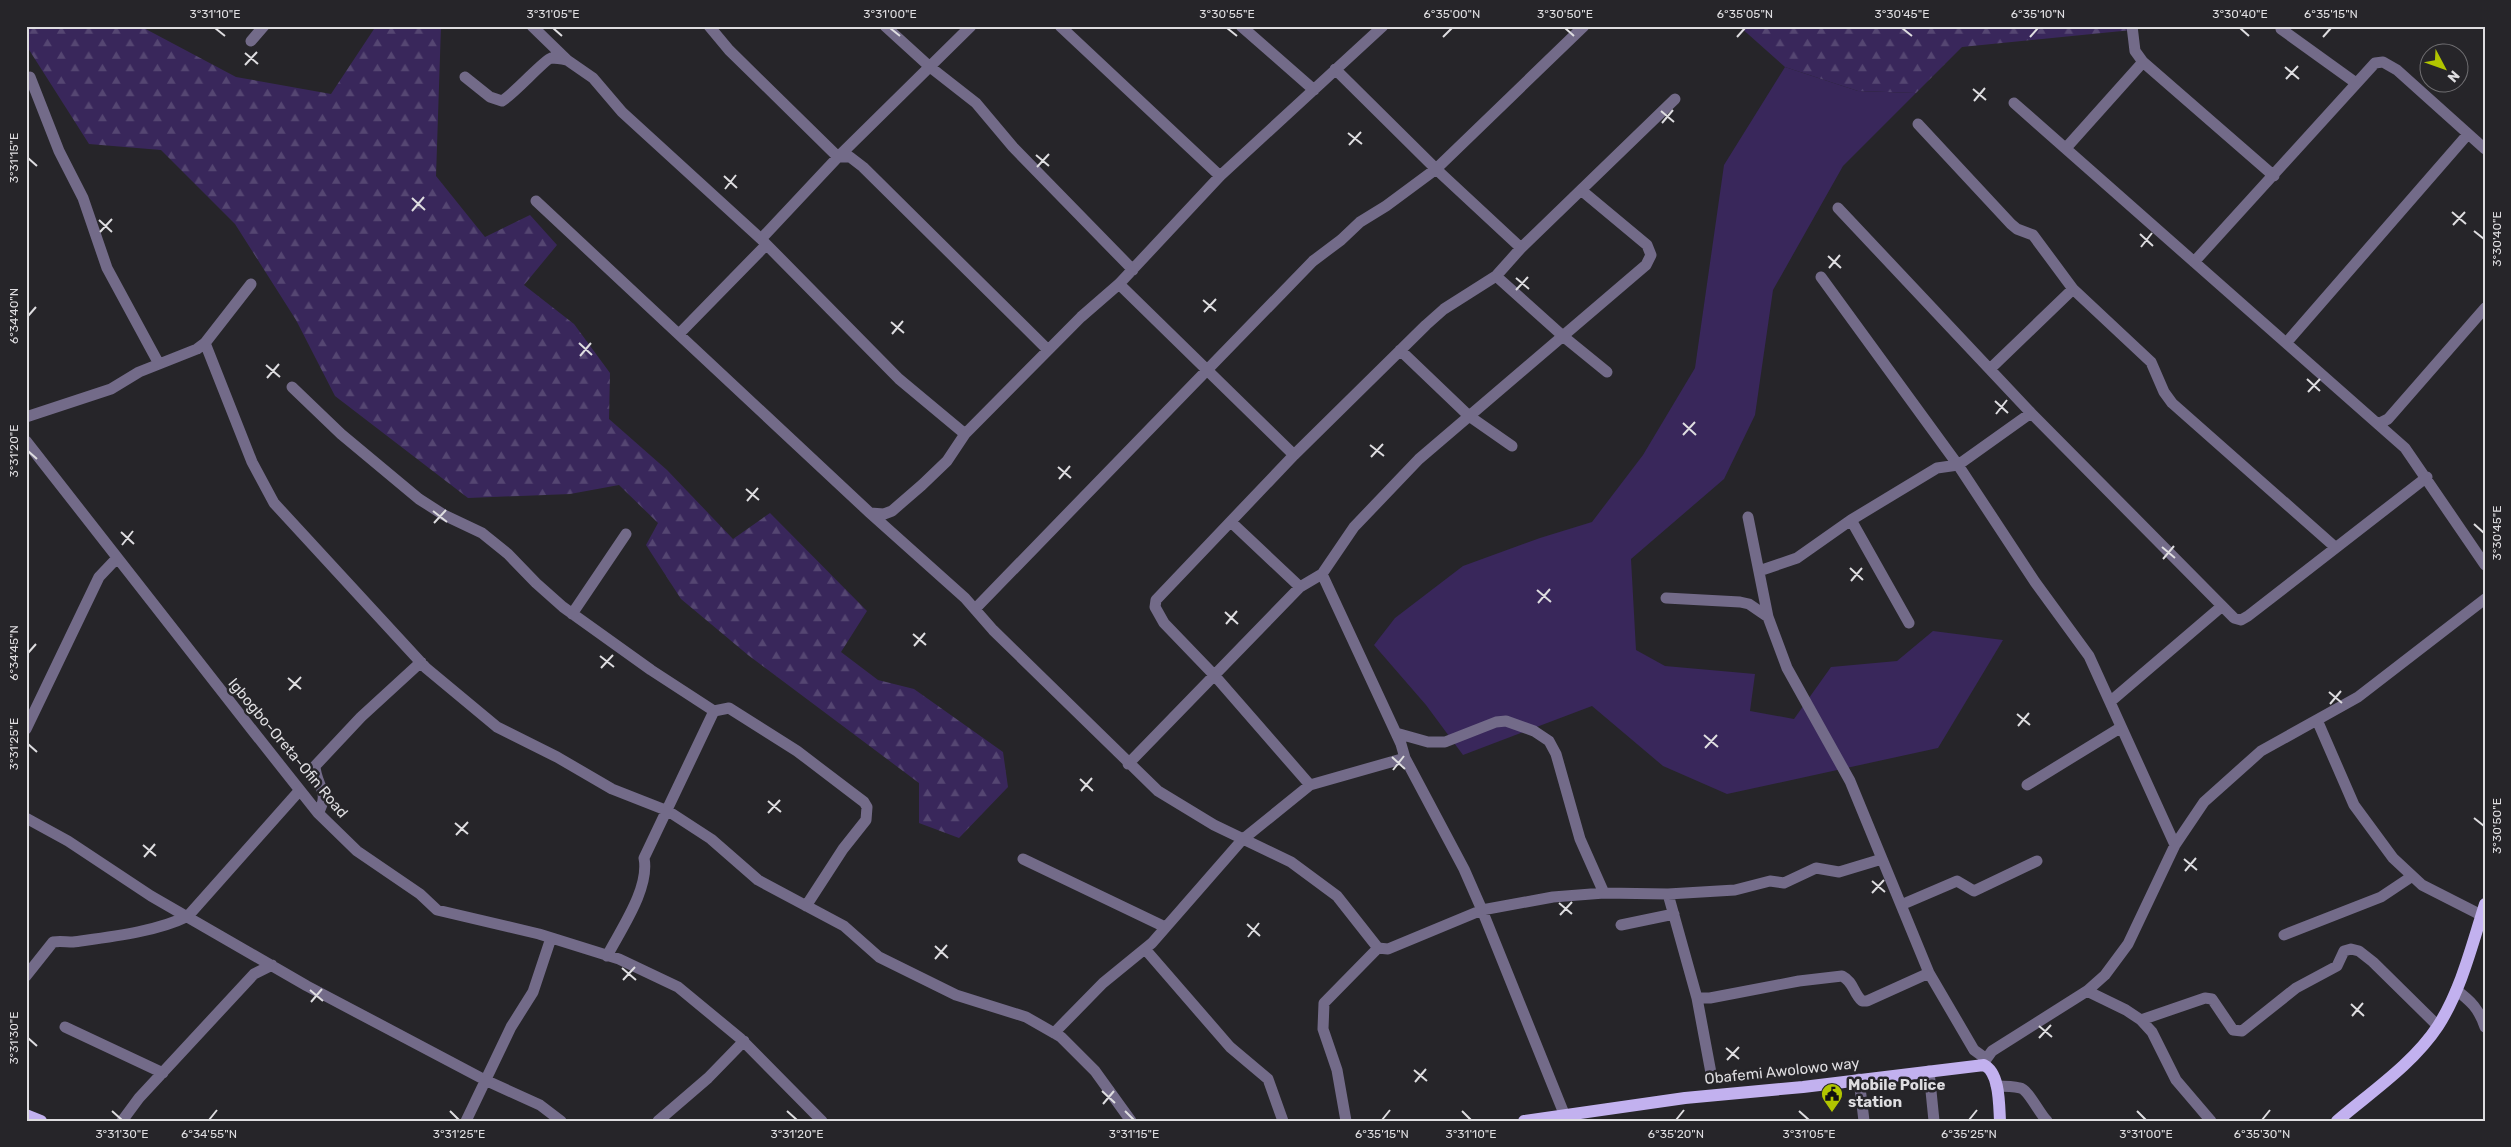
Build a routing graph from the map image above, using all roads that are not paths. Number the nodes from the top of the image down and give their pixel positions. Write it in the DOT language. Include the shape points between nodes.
graph roads {
  1 [pos="264,26"];
  2 [pos="532,26"];
  3 [pos="709,26"];
  4 [pos="885,26"];
  5 [pos="971,26"];
  6 [pos="1060,26"];
  7 [pos="1241,26"];
  8 [pos="1383,26"];
  9 [pos="1584,26"];
  10 [pos="2132,26"];
  11 [pos="2282,29"];
  12 [pos="251,41"];
  13 [pos="567,60"];
  14 [pos="2143,62"];
  15 [pos="930,67"];
  16 [pos="1335,69"];
  17 [pos="30,77"];
  18 [pos="465,77"];
  19 [pos="2356,83"];
  20 [pos="1314,90"];
  21 [pos="1675,99"];
  22 [pos="2014,103"];
  23 [pos="1918,124"];
  24 [pos="2468,134"];
  25 [pos="2066,148"];
  26 [pos="2485,149"];
  27 [pos="838,157"];
  28 [pos="1436,169"];
  29 [pos="1220,176"];
  30 [pos="2274,176"];
  31 [pos="1581,190"];
  32 [pos="536,201"];
  33 [pos="1838,208"];
  34 [pos="763,242"];
  35 [pos="1521,248"];
  36 [pos="2194,262"];
  37 [pos="1133,270"];
  38 [pos="1496,276"];
  39 [pos="1821,277"];
  40 [pos="251,284"];
  41 [pos="1120,284"];
  42 [pos="2073,289"];
  43 [pos="2485,308"];
  44 [pos="680,333"];
  45 [pos="1564,337"];
  46 [pos="2287,342"];
  47 [pos="205,343"];
  48 [pos="1048,350"];
  49 [pos="1400,350"];
  50 [pos="159,364"];
  51 [pos="1991,368"];
  52 [pos="1208,370"];
  53 [pos="1607,372"];
  54 [pos="292,387"];
  55 [pos="2031,413"];
  56 [pos="1469,416"];
  57 [pos="26,417"];
  58 [pos="2380,423"];
  59 [pos="965,434"];
  60 [pos="26,441"];
  61 [pos="1512,446"];
  62 [pos="1294,455"];
  63 [pos="1958,465"];
  64 [pos="2427,477"];
  65 [pos="870,513"];
  66 [pos="1748,517"];
  67 [pos="1852,520"];
  68 [pos="1230,522"];
  69 [pos="626,534"];
  70 [pos="2335,547"];
  71 [pos="117,558"];
  72 [pos="2485,565"];
  73 [pos="1760,571"];
  74 [pos="1322,574"];
  75 [pos="1300,587"];
  76 [pos="1666,598"];
  77 [pos="2485,599"];
  78 [pos="2222,607"];
  79 [pos="975,609"];
  80 [pos="572,614"];
  81 [pos="1768,617"];
  82 [pos="1909,623"];
  83 [pos="421,662"];
  84 [pos="1215,676"];
  85 [pos="2110,701"];
  86 [pos="714,711"];
  87 [pos="2317,720"];
  88 [pos="2120,728"];
  89 [pos="26,729"];
  90 [pos="1396,733"];
  91 [pos="1405,758"];
  92 [pos="1128,764"];
  93 [pos="1310,785"];
  94 [pos="2027,785"];
  95 [pos="300,790"];
  96 [pos="668,810"];
  97 [pos="318,813"];
  98 [pos="26,818"];
  99 [pos="1242,840"];
  100 [pos="2175,845"];
  101 [pos="1023,859"];
  102 [pos="1882,859"];
  103 [pos="2037,861"];
  104 [pos="2411,877"];
  105 [pos="1604,893"];
  106 [pos="1668,894"];
  107 [pos="1900,905"];
  108 [pos="806,906"];
  109 [pos="2483,909"];
  110 [pos="1482,910"];
  111 [pos="1674,914"];
  112 [pos="188,916"];
  113 [pos="1621,925"];
  114 [pos="1165,927"];
  115 [pos="2284,935"];
  116 [pos="551,938"];
  117 [pos="1378,948"];
  118 [pos="1144,949"];
  119 [pos="256,956"];
  120 [pos="607,956"];
  121 [pos="272,965"];
  122 [pos="1929,973"];
  123 [pos="254,974"];
  124 [pos="26,976"];
  125 [pos="2456,990"];
  126 [pos="2087,991"];
  127 [pos="1697,998"];
  128 [pos="2141,1020"];
  129 [pos="2438,1026"];
  130 [pos="65,1027"];
  131 [pos="2485,1027"];
  132 [pos="1054,1033"];
  133 [pos="744,1041"];
  134 [pos="1983,1061"];
  135 [pos="1929,1071"];
  136 [pos="163,1073"];
  137 [pos="1711,1073"];
  138 [pos="1859,1079"];
  139 [pos="485,1080"];
  140 [pos="1996,1086"];
  141 [pos="26,1115"];
  142 [pos="1565,1116"];
  143 [pos="1530,1120"];
  144 [pos="41,1121"];
  145 [pos="122,1121"];
  146 [pos="466,1121"];
  147 [pos="561,1121"];
  148 [pos="658,1121"];
  149 [pos="822,1121"];
  150 [pos="1131,1121"];
  151 [pos="1283,1121"];
  152 [pos="1346,1121"];
  153 [pos="1864,1121"];
  154 [pos="1934,1121"];
  155 [pos="2000,1121"];
  156 [pos="2047,1121"];
  157 [pos="2211,1121"];
  158 [pos="2337,1121"];
  1 -- 12 [label="street"];
  2 -- 13 [label="street"];
  3 -- 27 [label="street" via="729,50"];
  4 -- 15 [label="street"];
  5 -- 15 [label="street"];
  6 -- 29 [label="street"];
  7 -- 20 [label="street"];
  8 -- 16 [label="street"];
  9 -- 28 [label="street"];
  10 -- 14 [label="street" via="2135,51"];
  11 -- 19 [label="street"];
  13 -- 18 [label="street" via="550,58 544,61 524,84 502,101 490,97"];
  13 -- 34 [label="street" via="593,78 622,112"];
  14 -- 25 [label="street"];
  14 -- 30 [label="street"];
  15 -- 27 [label="street"];
  15 -- 37 [label="street" via="976,103 1013,147"];
  16 -- 20 [label="street"];
  16 -- 28 [label="street"];
  17 -- 50 [label="street" via="59,152 83,198 107,268"];
  19 -- 24 [label="street" via="2375,63 2383,62 2397,70"];
  19 -- 30 [label="street"];
  20 -- 29 [label="street"];
  21 -- 31 [label="street"];
  22 -- 25 [label="street"];
  23 -- 42 [label="street" via="2011,224 2040,242"];
  24 -- 26 [label="street"];
  24 -- 46 [label="street"];
  25 -- 36 [label="street"];
  27 -- 34 [label="street"];
  27 -- 48 [label="street" via="850,157 863,167"];
  28 -- 35 [label="street"];
  28 -- 52 [label="street" via="1360,222 1313,261"];
  29 -- 37 [label="street"];
  30 -- 36 [label="street"];
  31 -- 35 [label="street"];
  31 -- 45 [label="street" via="1647,245 1651,255 1630,281"];
  32 -- 44 [label="street"];
  33 -- 51 [label="street"];
  34 -- 44 [label="street"];
  34 -- 59 [label="street" via="900,379"];
  35 -- 38 [label="street"];
  36 -- 46 [label="street"];
  37 -- 41 [label="street"];
  38 -- 45 [label="street"];
  38 -- 49 [label="street" via="1444,309"];
  39 -- 63 [label="street"];
  40 -- 47 [label="street"];
  41 -- 48 [label="street"];
  41 -- 52 [label="street"];
  42 -- 51 [label="street"];
  42 -- 70 [label="street" via="2151,362 2172,403"];
  43 -- 58 [label="street" via="2388,419"];
  44 -- 65 [label="street"];
  45 -- 53 [label="street"];
  45 -- 56 [label="street"];
  46 -- 58 [label="street"];
  47 -- 50 [label="street"];
  47 -- 83 [label="street" via="252,462 274,503"];
  48 -- 59 [label="street"];
  49 -- 56 [label="street"];
  49 -- 62 [label="street"];
  50 -- 57 [label="street" via="111,389"];
  51 -- 55 [label="street"];
  52 -- 62 [label="street"];
  52 -- 79 [label="street"];
  54 -- 80 [label="street" via="341,434 420,499 438,512 482,533"];
  55 -- 63 [label="street"];
  55 -- 78 [label="street"];
  56 -- 61 [label="street"];
  56 -- 74 [label="street" via="1419,459 1354,527"];
  58 -- 64 [label="street" via="2406,448"];
  59 -- 65 [label="street" via="947,461 892,511"];
  60 -- 71 [label="street, Igbogbo-Oreta-Ofin Road"];
  62 -- 68 [label="street"];
  63 -- 67 [label="street" via="1937,468"];
  63 -- 85 [label="street" via="2035,582 2089,656"];
  64 -- 70 [label="street"];
  64 -- 72 [label="street"];
  65 -- 79 [label="street"];
  66 -- 73 [label="street"];
  67 -- 73 [label="street" via="1797,558"];
  67 -- 82 [label="street"];
  68 -- 75 [label="street"];
  68 -- 84 [label="street" via="1156,600 1155,607 1164,623"];
  69 -- 80 [label="street"];
  70 -- 78 [label="street" via="2241,620"];
  71 -- 89 [label="street" via="98,577"];
  71 -- 95 [label="street, Igbogbo-Oreta-Ofin Road"];
  73 -- 81 [label="street"];
  74 -- 75 [label="street"];
  74 -- 90 [label="street"];
  75 -- 84 [label="street"];
  76 -- 81 [label="street" via="1740,602"];
  77 -- 87 [label="street" via="2358,697"];
  78 -- 85 [label="street"];
  79 -- 92 [label="street"];
  80 -- 86 [label="street"];
  81 -- 102 [label="street" via="1787,668 1850,781"];
  83 -- 96 [label="street" via="497,727 612,789"];
  83 -- 97 [label="street" via="314,766 315,777 324,792 324,803"];
  84 -- 92 [label="street"];
  84 -- 93 [label="street"];
  85 -- 88 [label="street"];
  86 -- 96 [label="street"];
  86 -- 108 [label="street" via="728,708 797,751 864,802 867,808 866,820"];
  87 -- 100 [label="street" via="2260,751 2204,802"];
  87 -- 104 [label="street" via="2354,805"];
  88 -- 94 [label="street"];
  88 -- 100 [label="street"];
  90 -- 91 [label="street"];
  90 -- 105 [label="street" via="1428,742 1445,742 1506,721 1534,731 1549,742 1556,754 1580,839"];
  91 -- 93 [label="street"];
  91 -- 110 [label="street"];
  92 -- 99 [label="street" via="1158,791"];
  93 -- 99 [label="street"];
  95 -- 97 [label="street, Igbogbo-Oreta-Ofin Road"];
  95 -- 112 [label="street"];
  96 -- 108 [label="street" via="711,839 758,880"];
  96 -- 120 [label="street" via="644,858 646,871 636,899"];
  97 -- 116 [label="street, Igbogbo-Oreta-Ofin Road" via="357,850 420,894 437,910"];
  98 -- 112 [label="street"];
  99 -- 114 [label="street"];
  99 -- 117 [label="street" via="1291,862 1336,896"];
  100 -- 126 [label="street" via="2128,944 2105,975"];
  101 -- 114 [label="street"];
  102 -- 106 [label="street" via="1839,872 1816,868 1784,883 1770,881 1735,890"];
  102 -- 107 [label="street"];
  103 -- 107 [label="street" via="1974,891 1956,880"];
  104 -- 109 [label="street" via="2422,886"];
  104 -- 115 [label="street" via="2381,897"];
  105 -- 106 [label="street"];
  105 -- 110 [label="street" via="1553,897"];
  106 -- 111 [label="street"];
  107 -- 122 [label="street"];
  108 -- 132 [label="street" via="844,926 879,957 956,995 1026,1017"];
  109 -- 125 [label="main road"];
  110 -- 117 [label="street" via="1388,949"];
  110 -- 142 [label="street"];
  111 -- 113 [label="street"];
  111 -- 127 [label="street"];
  112 -- 119 [label="street"];
  112 -- 124 [label="street" via="150,928 71,942 53,942"];
  114 -- 118 [label="street"];
  116 -- 120 [label="street, Igbogbo-Oreta-Ofin Road"];
  116 -- 139 [label="street" via="533,992 511,1027"];
  117 -- 152 [label="street" via="1324,1003 1323,1028 1337,1070"];
  118 -- 132 [label="street"];
  118 -- 151 [label="street" via="1230,1046 1268,1079"];
  119 -- 121 [label="street"];
  119 -- 123 [label="street"];
  120 -- 133 [label="street, Igbogbo-Oreta-Ofin Road" via="678,987"];
  121 -- 123 [label="street"];
  121 -- 139 [label="street"];
  122 -- 127 [label="street" via="1867,1001 1858,998 1852,983 1842,976"];
  122 -- 134 [label="street"];
  123 -- 136 [label="street"];
  125 -- 129 [label="main road"];
  125 -- 131 [label="street" via="2474,1003"];
  126 -- 128 [label="street"];
  126 -- 134 [label="street" via="1992,1051"];
  127 -- 137 [label="street"];
  128 -- 129 [label="street" via="2205,998 2212,1000 2234,1030 2242,1031 2296,988 2333,970 2344,951 2352,949 2373,962"];
  128 -- 157 [label="street" via="2152,1032 2176,1080"];
  129 -- 158 [label="main road" via="2411,1057"];
  130 -- 136 [label="street"];
  132 -- 150 [label="street" via="1095,1071"];
  133 -- 148 [label="street" via="708,1078"];
  133 -- 149 [label="street, Igbogbo-Oreta-Ofin Road"];
  134 -- 135 [label="main road, Obafemi Awolowo way"];
  134 -- 140 [label="main road" via="1992,1071"];
  135 -- 138 [label="main road, Obafemi Awolowo way"];
  135 -- 154 [label="street"];
  136 -- 145 [label="street"];
  138 -- 142 [label="main road, Obafemi Awolowo way" via="1686,1098"];
  138 -- 153 [label="street"];
  139 -- 146 [label="street"];
  139 -- 147 [label="street" via="540,1105"];
  140 -- 155 [label="main road"];
  140 -- 156 [label="street" via="2022,1088"];
  141 -- 144 [label="main road"];
  142 -- 143 [label="main road, Obafemi Awolowo way"];
}
